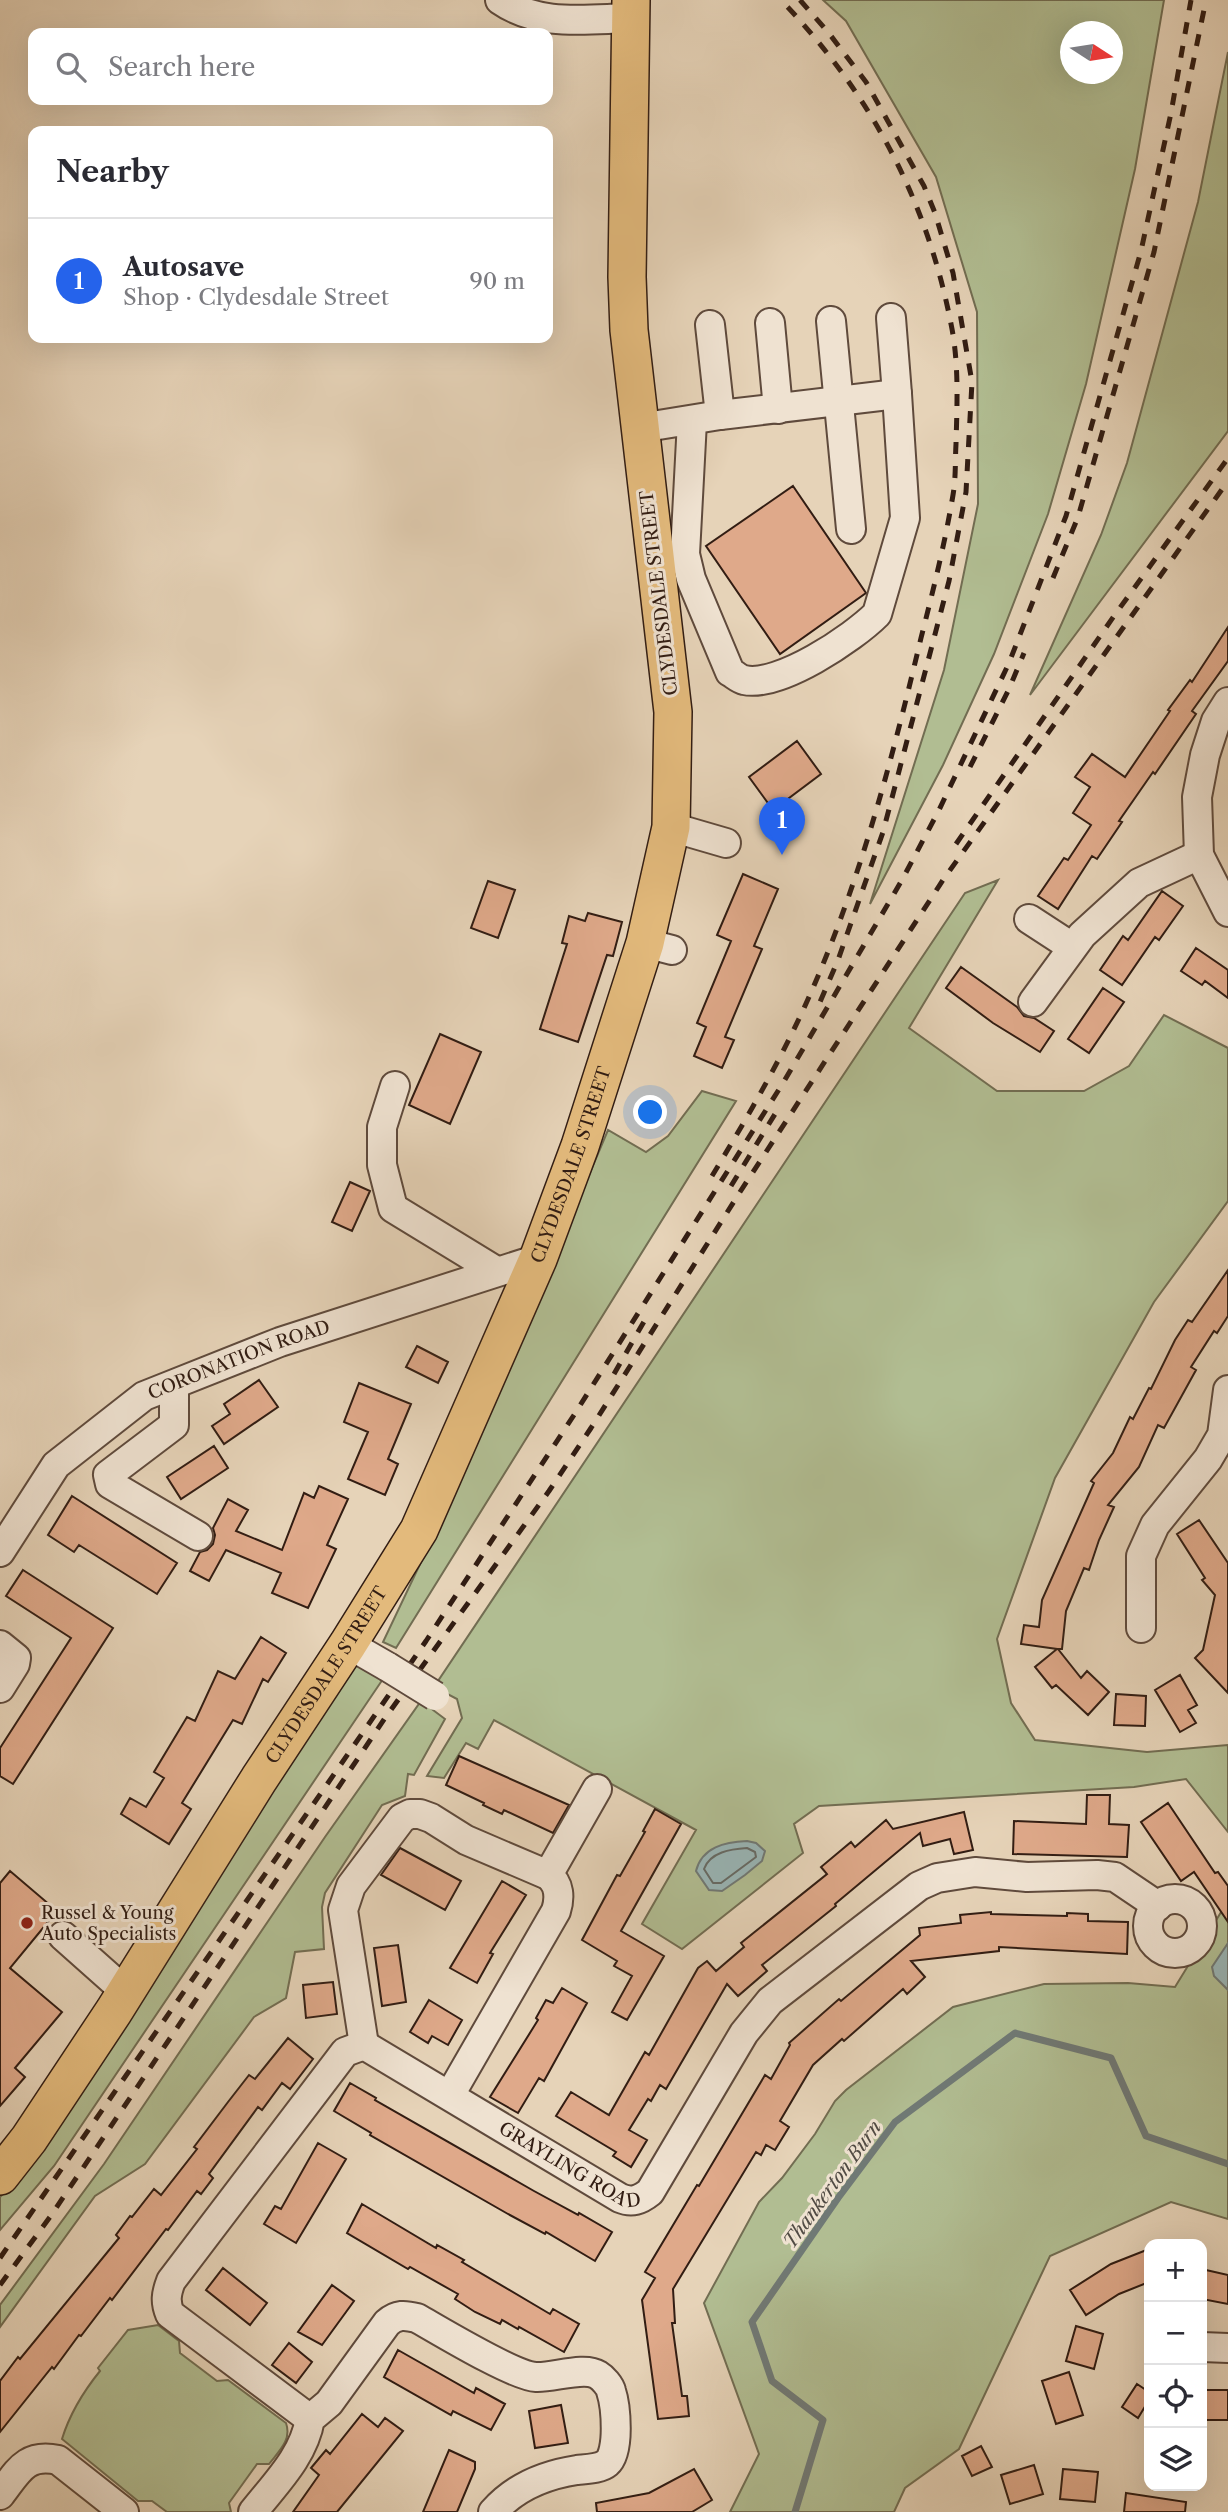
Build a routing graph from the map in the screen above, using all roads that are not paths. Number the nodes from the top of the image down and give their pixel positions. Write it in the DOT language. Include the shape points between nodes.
graph roads {
  1 [pos="500,0"];
  2 [pos="631,9"];
  3 [pos="891,318"];
  4 [pos="831,321"];
  5 [pos="770,323"];
  6 [pos="710,325"];
  7 [pos="897,394"];
  8 [pos="839,402"];
  9 [pos="778,409"];
  10 [pos="720,415"];
  11 [pos="692,421"];
  12 [pos="640,428"];
  13 [pos="851,529"];
  14 [pos="1228,702"];
  15 [pos="671,827"];
  16 [pos="726,843"];
  17 [pos="1199,855"];
  18 [pos="1228,912"];
  19 [pos="1029,919"];
  20 [pos="1072,947"];
  21 [pos="1033,1002"];
  22 [pos="395,1086"];
  23 [pos="538,1259"];
  24 [pos="496,1270"];
  25 [pos="174,1385"];
  26 [pos="1228,1391"];
  27 [pos="1225,1437"];
  28 [pos="198,1536"];
  29 [pos="0,1552"];
  30 [pos="1141,1628"];
  31 [pos="348,1644"];
  32 [pos="0,1645"];
  33 [pos="0,1688"];
  34 [pos="435,1696"];
  35 [pos="597,1789"];
  36 [pos="548,1875"];
  37 [pos="1157,1906"];
  38 [pos="63,1936"];
  39 [pos="126,1992"];
  40 [pos="364,2045"];
  41 [pos="450,2095"];
  42 [pos="0,2176"];
  43 [pos="1207,2347"];
  44 [pos="1228,2348"];
  45 [pos="310,2419"];
  46 [pos="0,2495"];
  47 [pos="124,2512"];
  48 [pos="253,2512"];
  49 [pos="493,2512"];
  1 -- 2 [label="street" via="516,11 550,20"];
  2 -- 12 [label="main road, CLYDESDALE STREET" via="626,277"];
  3 -- 7 [label="street"];
  4 -- 8 [label="street"];
  5 -- 9 [label="street"];
  6 -- 10 [label="street"];
  7 -- 8 [label="street"];
  7 -- 11 [label="street" via="905,518 877,614 789,673 763,680 743,680 730,671 691,579 685,554"];
  8 -- 9 [label="street"];
  8 -- 13 [label="street"];
  9 -- 10 [label="street"];
  10 -- 11 [label="street"];
  11 -- 12 [label="street"];
  12 -- 15 [label="main road, CLYDESDALE STREET" via="673,712"];
  14 -- 17 [label="street" via="1216,721 1199,786"];
  15 -- 16 [label="street"];
  15 -- 23 [label="main road, CLYDESDALE STREET" via="659,947"];
  17 -- 18 [label="street"];
  17 -- 20 [label="street" via="1139,883"];
  19 -- 20 [label="street"];
  20 -- 21 [label="street"];
  22 -- 24 [label="street" via="382,1127 382,1165 393,1208"];
  23 -- 24 [label="street, CORONATION ROAD"];
  23 -- 31 [label="main road, CLYDESDALE STREET" via="419,1530"];
  24 -- 25 [label="street, CORONATION ROAD" via="280,1342"];
  25 -- 28 [label="street" via="174,1425 108,1475 110,1484"];
  25 -- 29 [label="street, CORONATION ROAD" via="144,1396 56,1465"];
  26 -- 27 [label="street"];
  27 -- 30 [label="street" via="1155,1525 1141,1556"];
  31 -- 34 [label="street, bridge"];
  31 -- 39 [label="main road, CLYDESDALE STREET"];
  32 -- 33 [label="street" via="16,1658"];
  35 -- 36 [label="street"];
  36 -- 40 [label="street" via="466,1840 431,1818 410,1814 402,1818 351,1886 343,1910"];
  36 -- 41 [label="street" via="559,1891 556,1911"];
  37 -- 41 [label="street, GRAYLING ROAD" via="1115,1877 1097,1875 1027,1877 975,1872 919,1886 771,2001 744,2033 650,2192 640,2199 620,2198"];
  38 -- 39 [label="street"];
  39 -- 42 [label="main road, CLYDESDALE STREET"];
  40 -- 41 [label="street, GRAYLING ROAD"];
  40 -- 45 [label="street" via="345,2052 167,2292 170,2314"];
  43 -- 44 [label="street"];
  45 -- 48 [label="street" via="295,2458"];
  45 -- 49 [label="street" via="329,2403 394,2316 417,2318 533,2378 588,2371 598,2374 611,2390 614,2454 600,2467 526,2484"];
  46 -- 47 [label="street" via="22,2467 46,2458 58,2460"];
}
